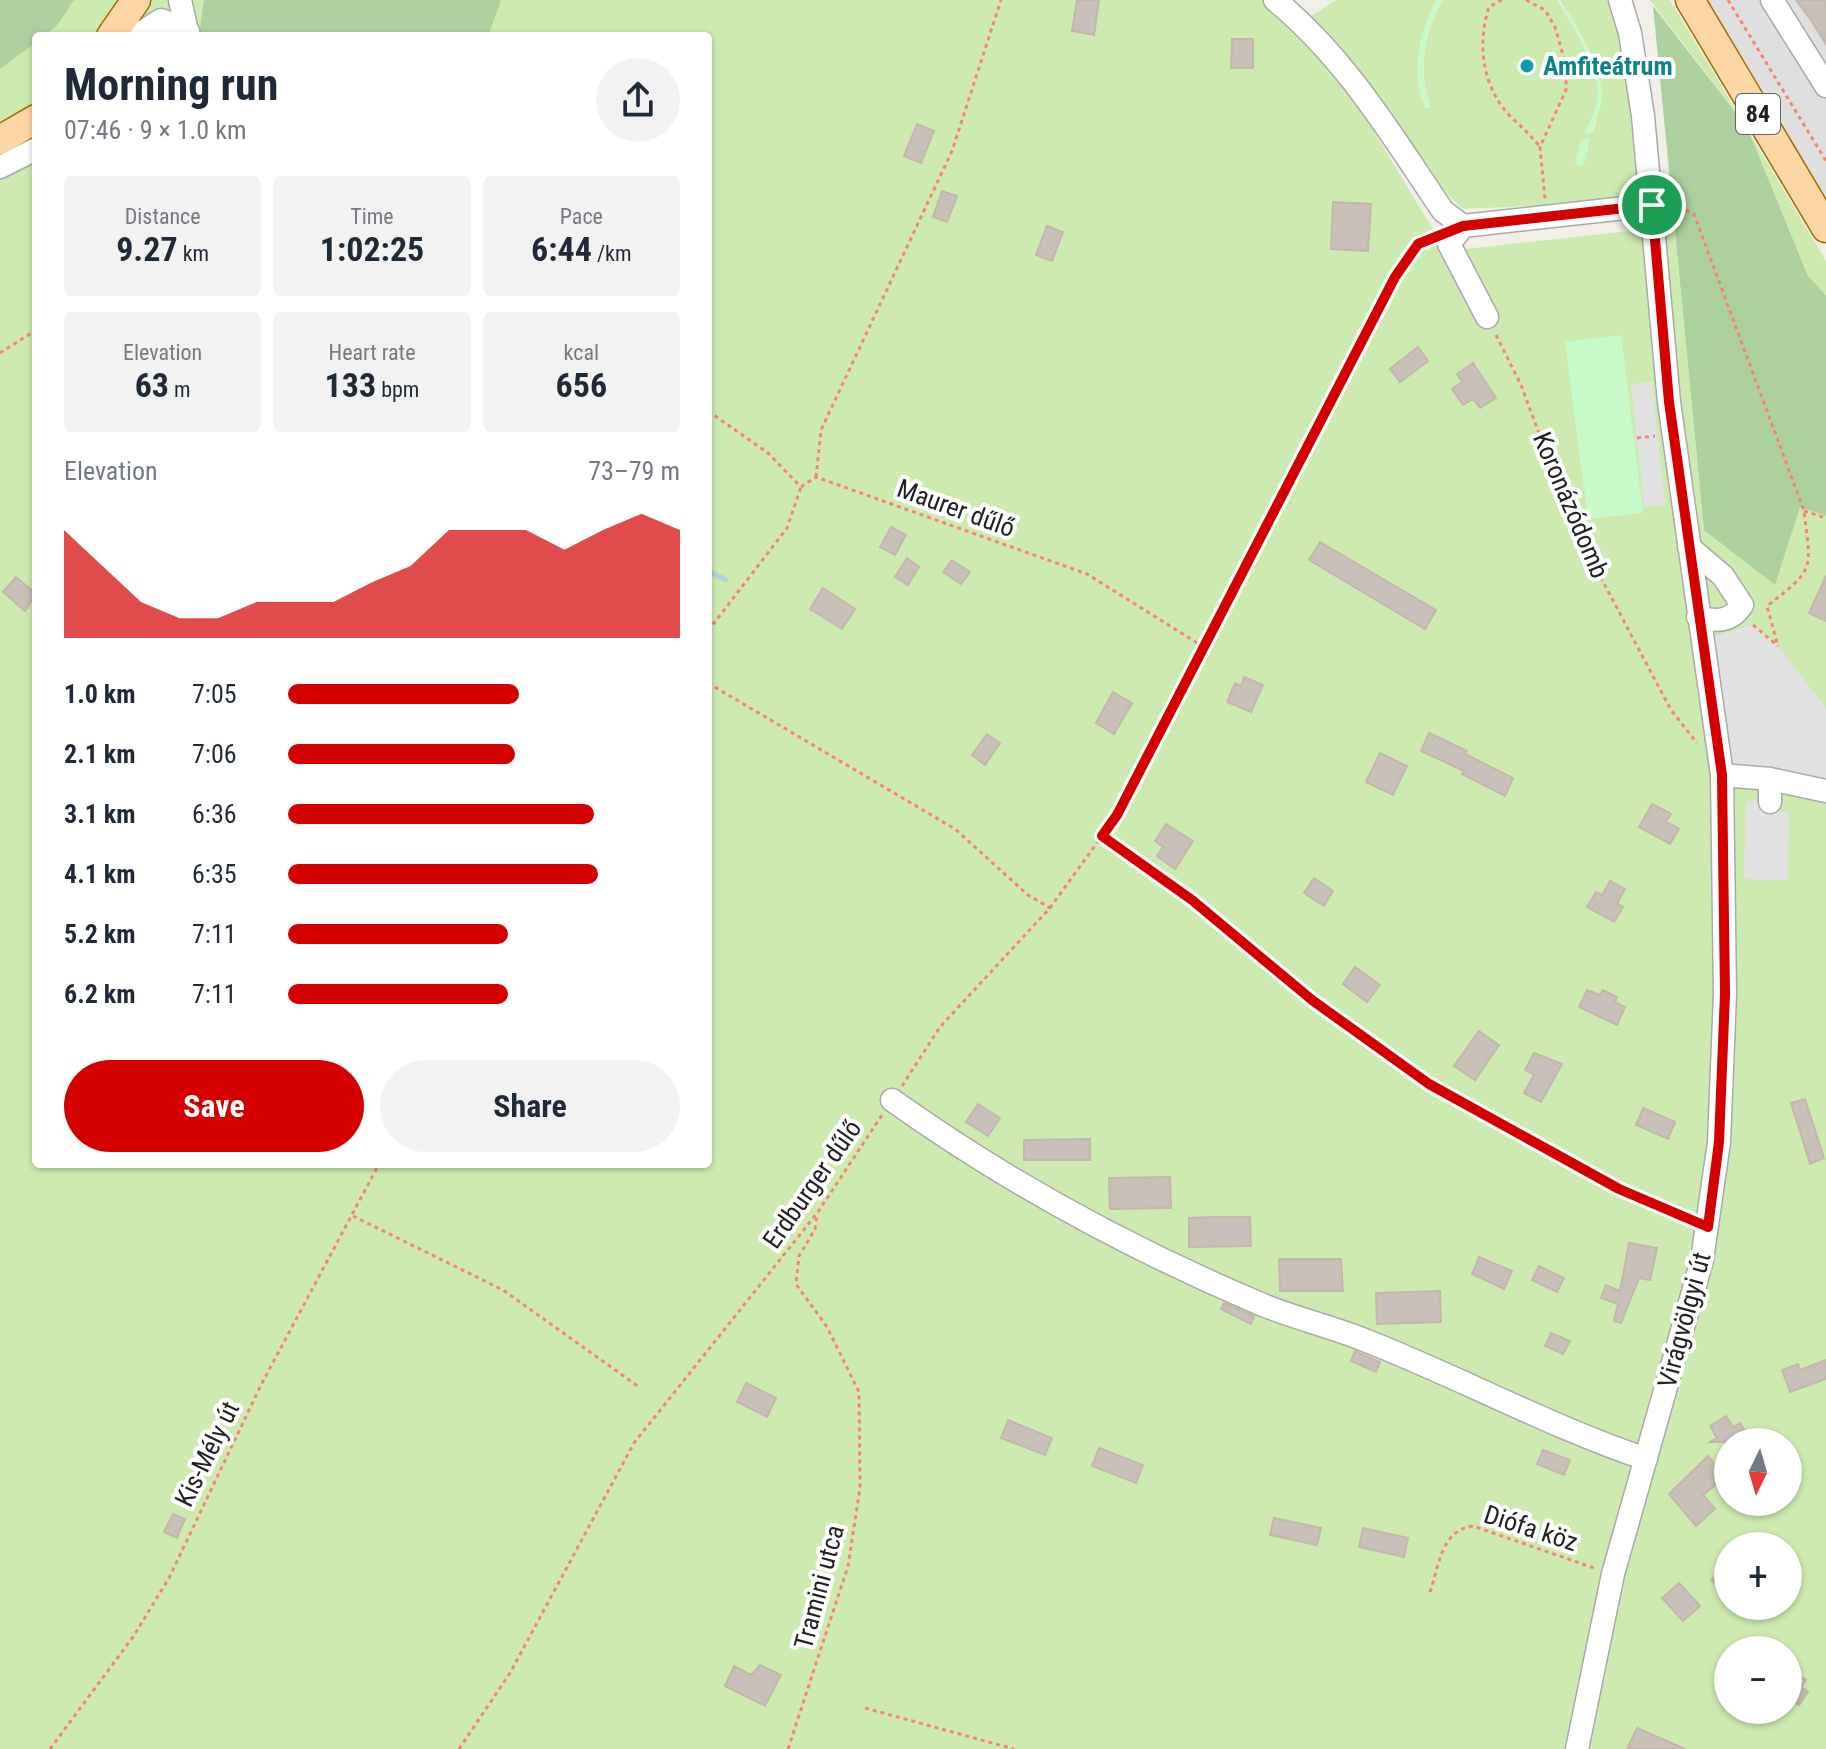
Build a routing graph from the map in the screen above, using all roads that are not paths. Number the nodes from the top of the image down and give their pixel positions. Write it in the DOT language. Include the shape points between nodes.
graph roads {
  1 [pos="136,0"];
  2 [pos="180,0"];
  3 [pos="1275,0"];
  4 [pos="1620,0"];
  5 [pos="1690,0"];
  6 [pos="1772,0"];
  7 [pos="114,32"];
  8 [pos="142,32"];
  9 [pos="186,32"];
  10 [pos="188,32"];
  11 [pos="1826,86"];
  12 [pos="32,121"];
  13 [pos="0,140"];
  14 [pos="32,151"];
  15 [pos="0,167"];
  16 [pos="1660,204"];
  17 [pos="1463,226"];
  18 [pos="1826,228"];
  19 [pos="1487,317"];
  20 [pos="1689,547"];
  21 [pos="1698,617"];
  22 [pos="1722,775"];
  23 [pos="1770,779"];
  24 [pos="1826,791"];
  25 [pos="1770,802"];
  26 [pos="892,1100"];
  27 [pos="1646,1459"];
  28 [pos="1577,1749"];
  1 -- 7 [label="main road"];
  2 -- 10 [label="street"];
  3 -- 17 [label="street" via="1352,77 1443,211"];
  4 -- 16 [label="street, Virágvölgyi út"];
  5 -- 18 [label="main road, 84"];
  6 -- 11 [label="street"];
  8 -- 9 [label="street" via="161,20"];
  12 -- 13 [label="main road"];
  14 -- 15 [label="street"];
  16 -- 17 [label="street"];
  16 -- 20 [label="street, Virágvölgyi út" via="1669,402"];
  17 -- 19 [label="street" via="1449,244"];
  20 -- 21 [label="street, Virágvölgyi út"];
  20 -- 21 [label="street" via="1723,576 1742,605 1727,619"];
  21 -- 22 [label="street, Virágvölgyi út"];
  22 -- 23 [label="street"];
  22 -- 27 [label="street, Virágvölgyi út" via="1725,994 1719,1142 1708,1227"];
  23 -- 24 [label="street"];
  23 -- 25 [label="street"];
  26 -- 27 [label="street" via="960,1149 1063,1208 1223,1288 1365,1340"];
  27 -- 28 [label="street, Virágvölgyi út" via="1613,1574"];
}
